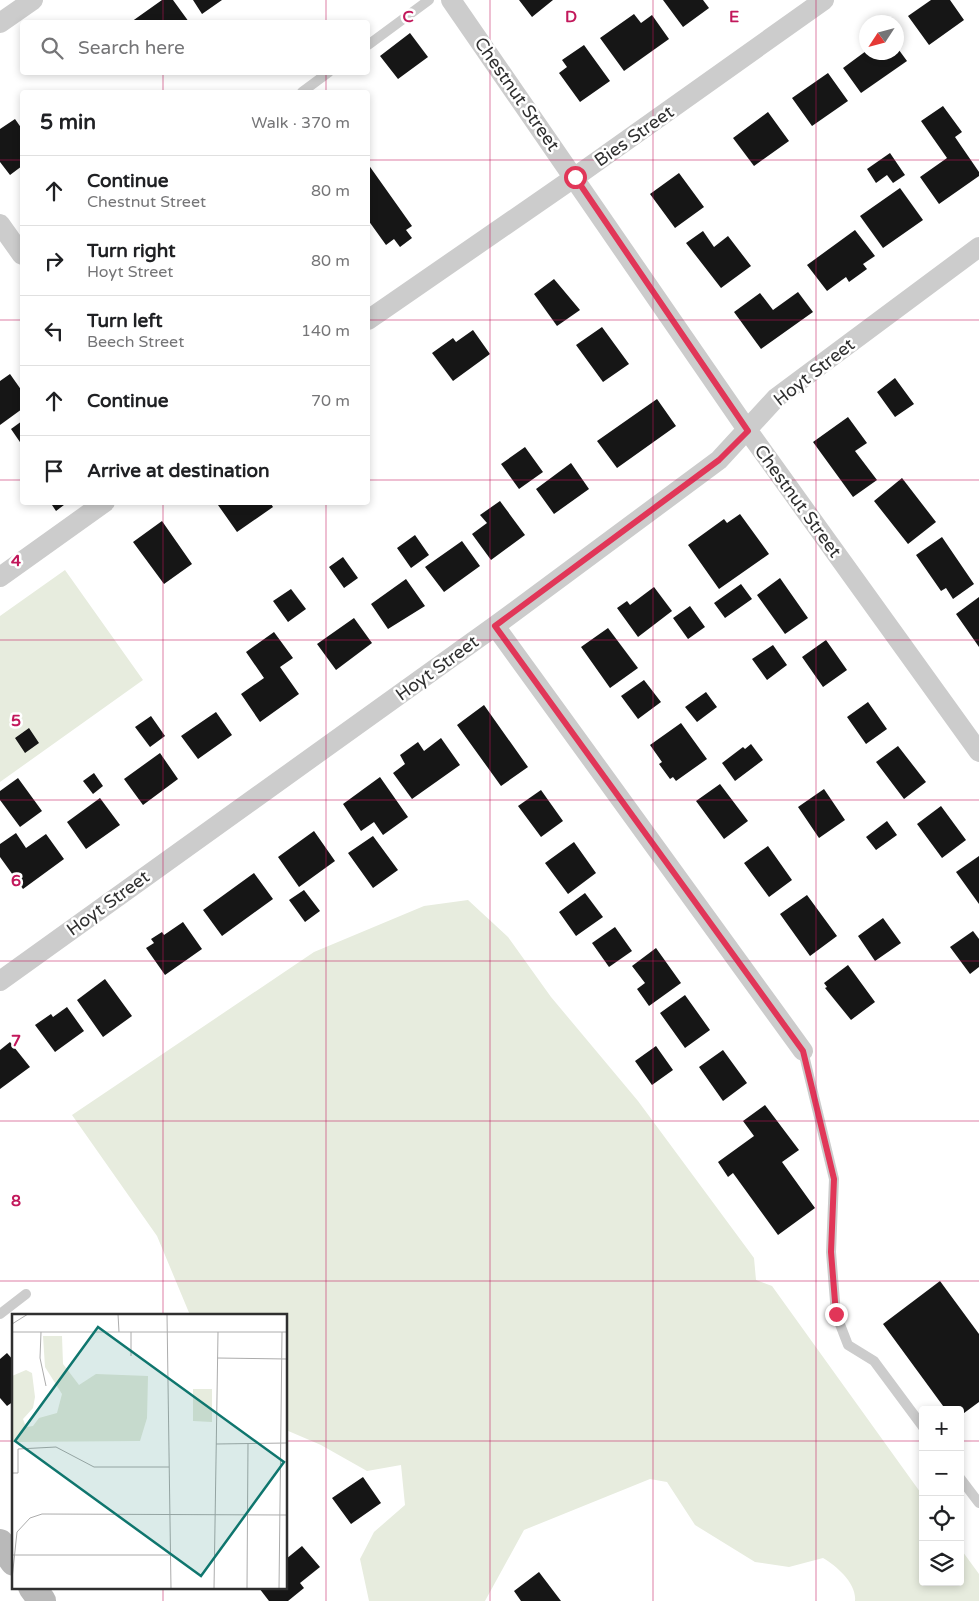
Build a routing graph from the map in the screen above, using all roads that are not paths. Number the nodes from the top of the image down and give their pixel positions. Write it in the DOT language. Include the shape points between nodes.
graph roads {
  1 [pos="33,0"];
  2 [pos="430,0"];
  3 [pos="451,0"];
  4 [pos="824,0"];
  5 [pos="0,23"];
  6 [pos="370,44"];
  7 [pos="325,75"];
  8 [pos="305,90"];
  9 [pos="575,177"];
  10 [pos="0,224"];
  11 [pos="979,247"];
  12 [pos="20,252"];
  13 [pos="370,319"];
  14 [pos="748,431"];
  15 [pos="101,505"];
  16 [pos="0,577"];
  17 [pos="495,626"];
  18 [pos="979,752"];
  19 [pos="0,980"];
  20 [pos="803,1051"];
  21 [pos="26,1294"];
  22 [pos="0,1314"];
  23 [pos="919,1422"];
  24 [pos="964,1483"];
  25 [pos="979,1503"];
  26 [pos="0,1543"];
  27 [pos="12,1559"];
  28 [pos="33,1588"];
  29 [pos="42,1601"];
  1 -- 5 [label="street"];
  2 -- 6 [label="lane"];
  3 -- 9 [label="street, Chestnut Street"];
  4 -- 9 [label="street, Bies Street"];
  7 -- 8 [label="lane"];
  9 -- 13 [label="street, Bies Street"];
  9 -- 14 [label="street, Chestnut Street"];
  10 -- 12 [label="street"];
  11 -- 14 [label="street, Hoyt Street" via="776,398"];
  14 -- 17 [label="street, Hoyt Street" via="719,460"];
  14 -- 18 [label="street, Chestnut Street"];
  15 -- 16 [label="street"];
  17 -- 19 [label="street, Hoyt Street"];
  17 -- 20 [label="street"];
  20 -- 23 [label="lane" via="834,1179 831,1252 836,1314 848,1345 874,1361"];
  21 -- 22 [label="lane"];
  24 -- 25 [label="lane"];
  26 -- 27 [label="street"];
  28 -- 29 [label="street"];
}
